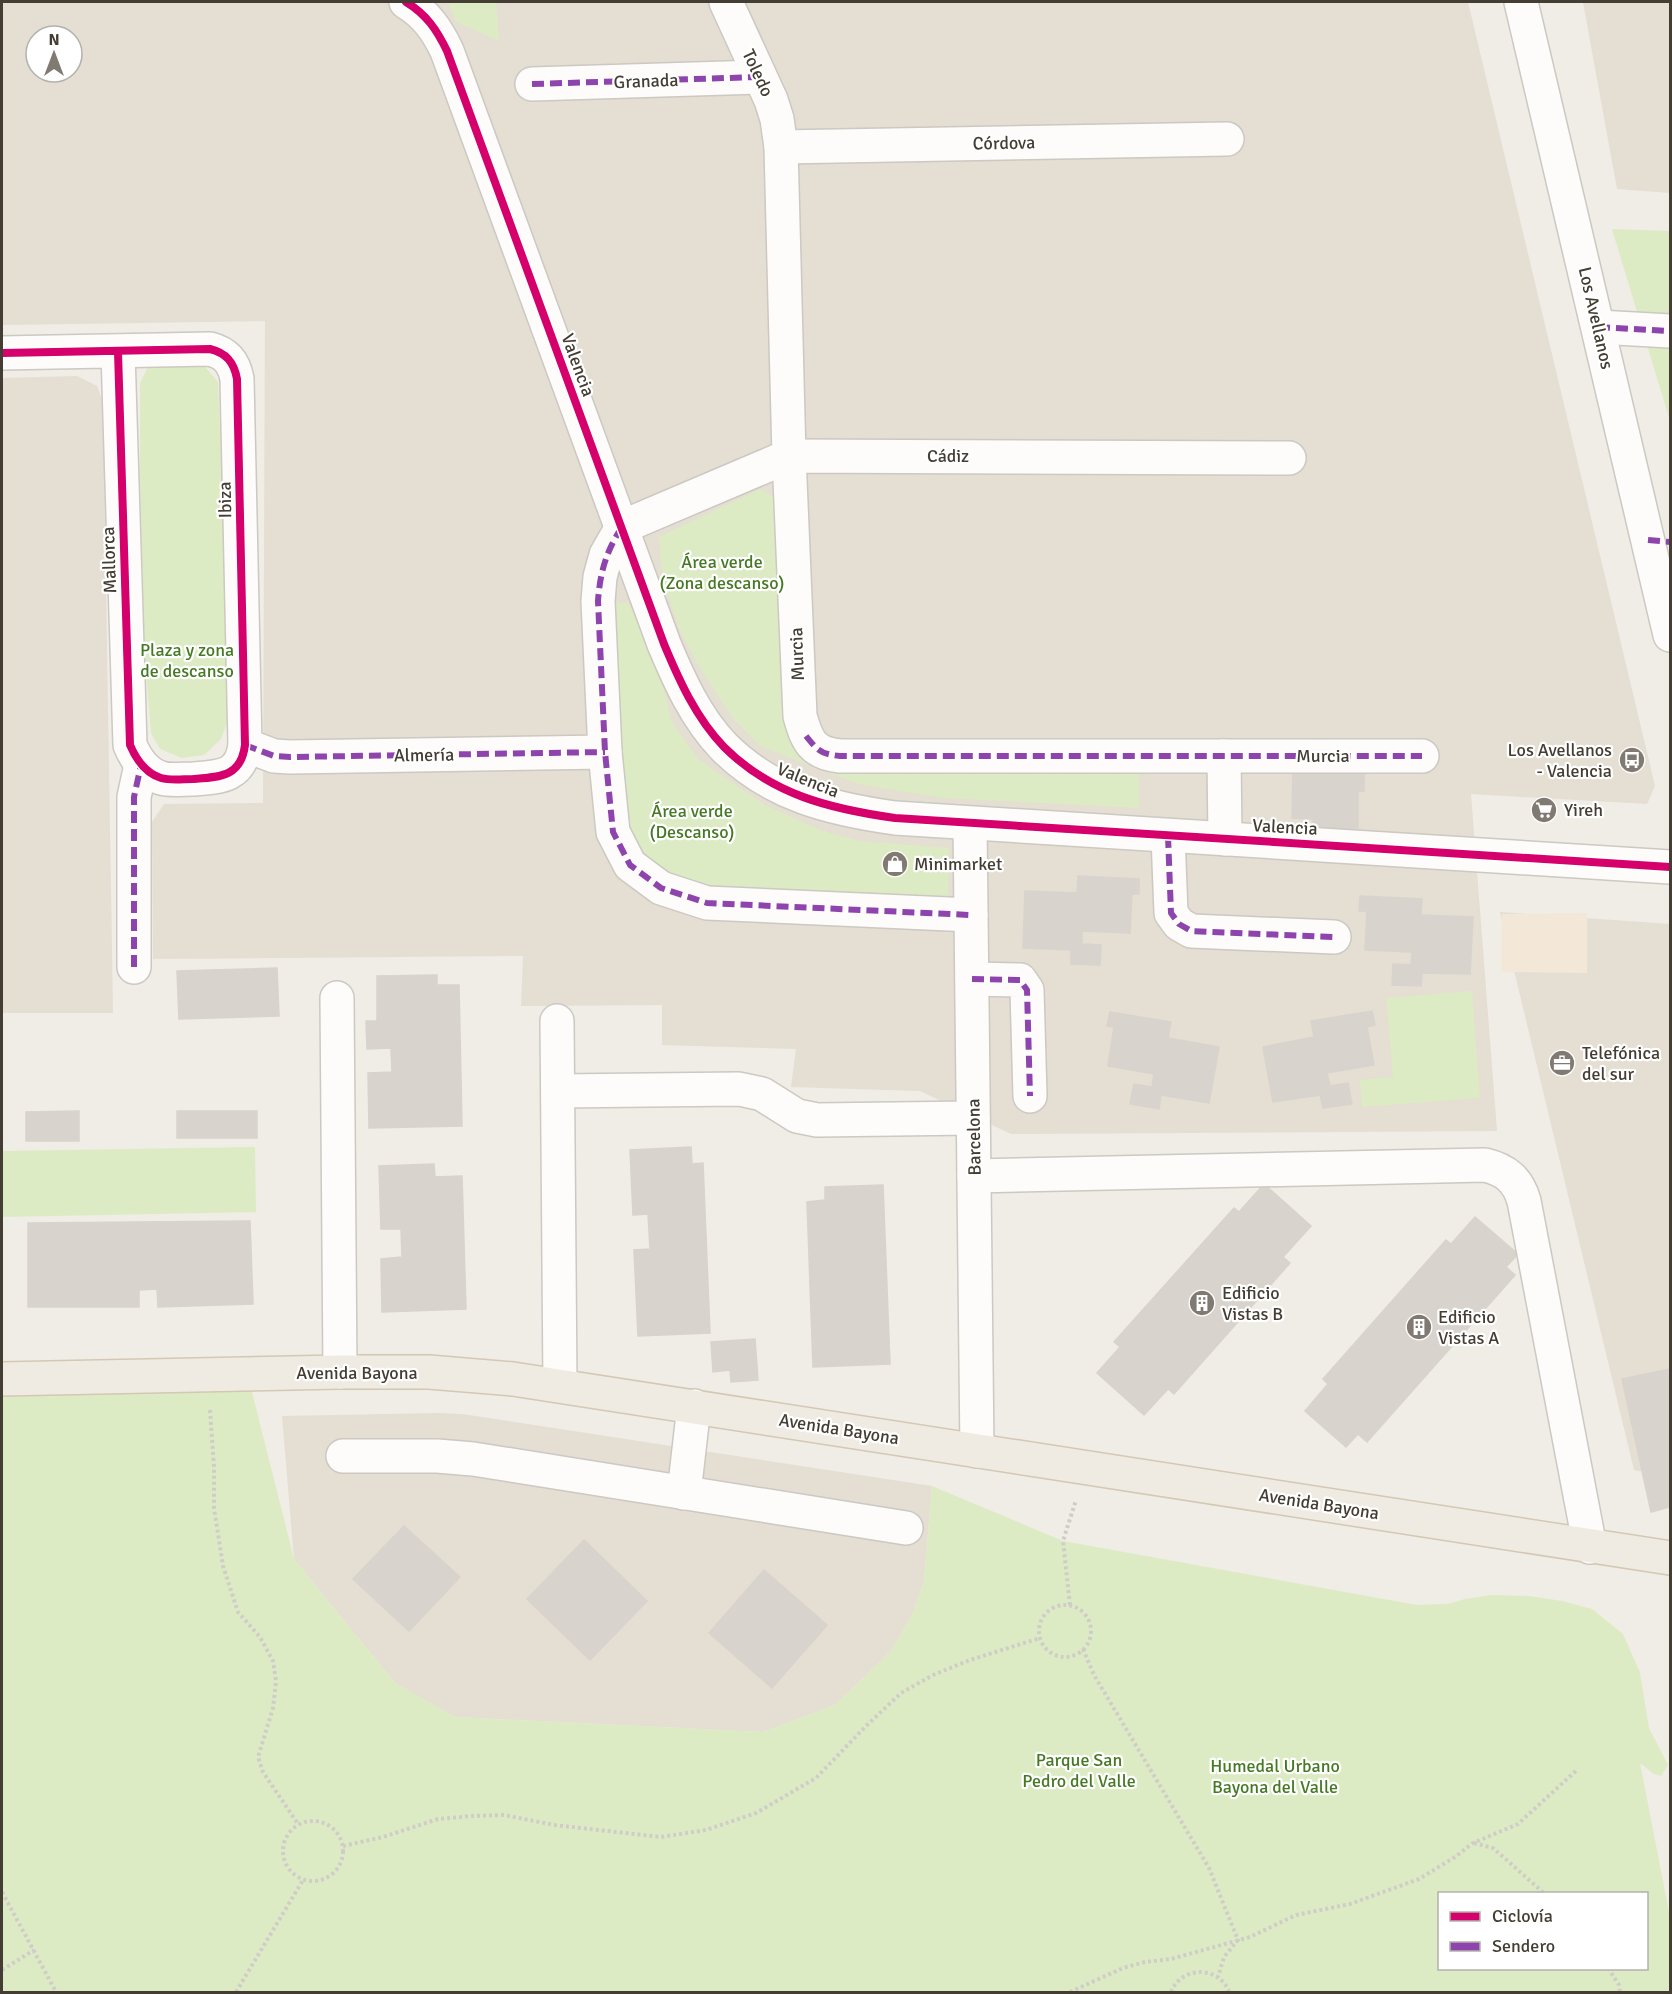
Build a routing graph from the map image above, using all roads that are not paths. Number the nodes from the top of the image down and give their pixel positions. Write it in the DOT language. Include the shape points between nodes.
graph roads {
  1 [pos="408,2"];
  2 [pos="726,2"];
  3 [pos="1521,2"];
  4 [pos="759,77"];
  5 [pos="532,84"];
  6 [pos="1227,139"];
  7 [pos="781,147"];
  8 [pos="1598,327"];
  9 [pos="1671,331"];
  10 [pos="118,352"];
  11 [pos="2,353"];
  12 [pos="789,456"];
  13 [pos="1289,458"];
  14 [pos="622,527"];
  15 [pos="1659,541"];
  16 [pos="1671,635"];
  17 [pos="245,745"];
  18 [pos="605,752"];
  19 [pos="1224,756"];
  20 [pos="1422,756"];
  21 [pos="141,765"];
  22 [pos="970,824"];
  23 [pos="1168,836"];
  24 [pos="1225,838"];
  25 [pos="1671,867"];
  26 [pos="971,915"];
  27 [pos="1334,937"];
  28 [pos="134,967"];
  29 [pos="972,979"];
  30 [pos="337,998"];
  31 [pos="557,1021"];
  32 [pos="558,1091"];
  33 [pos="1030,1096"];
  34 [pos="973,1118"];
  35 [pos="974,1176"];
  36 [pos="340,1372"];
  37 [pos="2,1379"];
  38 [pos="560,1385"];
  39 [pos="694,1406"];
  40 [pos="977,1451"];
  41 [pos="343,1456"];
  42 [pos="684,1493"];
  43 [pos="906,1528"];
  44 [pos="1590,1546"];
  45 [pos="1671,1558"];
  1 -- 14 [label="street, Valencia" via="438,31 447,51"];
  2 -- 4 [label="street, Toledo"];
  3 -- 8 [label="street, Los Avellanos"];
  4 -- 5 [label="street, Granada"];
  4 -- 7 [label="street, Toledo" via="777,118"];
  6 -- 7 [label="street, Córdova"];
  7 -- 12 [label="street, Murcia"];
  8 -- 9 [label="street"];
  8 -- 15 [label="street, Los Avellanos"];
  10 -- 11 [label="street, Ibiza"];
  10 -- 17 [label="street, Ibiza" via="210,349 228,358 236,371"];
  10 -- 21 [label="street, Mallorca" via="129,733 130,745"];
  12 -- 13 [label="street, Cádiz"];
  12 -- 14 [label="street, Cádiz"];
  12 -- 19 [label="street, Murcia" via="800,716 806,736 825,754"];
  14 -- 18 [label="street" via="606,555 598,601"];
  14 -- 22 [label="street, Valencia" via="677,675 724,747 781,789 812,801 852,812"];
  15 -- 16 [label="street, Los Avellanos"];
  17 -- 18 [label="street, Almería" via="274,756 290,757"];
  17 -- 21 [label="street, Ibiza" via="240,764 223,777 171,780 160,778"];
  18 -- 26 [label="street" via="613,832 630,865 661,888 707,903"];
  19 -- 20 [label="street, Murcia"];
  19 -- 24 [label="street"];
  21 -- 28 [label="street" via="134,805"];
  22 -- 23 [label="street, Valencia"];
  22 -- 26 [label="street, Barcelona"];
  23 -- 24 [label="street, Valencia"];
  23 -- 27 [label="street" via="1171,913 1179,924 1191,931"];
  24 -- 25 [label="street, Valencia"];
  26 -- 29 [label="street, Barcelona"];
  29 -- 33 [label="street" via="1020,980 1027,990"];
  29 -- 34 [label="street, Barcelona"];
  30 -- 36 [label="street"];
  31 -- 32 [label="street"];
  32 -- 34 [label="street" via="739,1089 762,1094 798,1116 817,1120"];
  32 -- 38 [label="street"];
  34 -- 35 [label="street, Barcelona"];
  35 -- 40 [label="street, Barcelona"];
  35 -- 44 [label="street" via="1485,1165 1509,1174 1522,1191"];
  36 -- 37 [label="main road, Avenida Bayona"];
  36 -- 38 [label="main road, Avenida Bayona" via="463,1374"];
  38 -- 39 [label="main road, Avenida Bayona"];
  39 -- 40 [label="main road, Avenida Bayona"];
  39 -- 42 [label="street"];
  40 -- 44 [label="main road, Avenida Bayona"];
  41 -- 42 [label="street" via="473,1459"];
  42 -- 43 [label="street"];
  44 -- 45 [label="main road, Avenida Bayona"];
}
